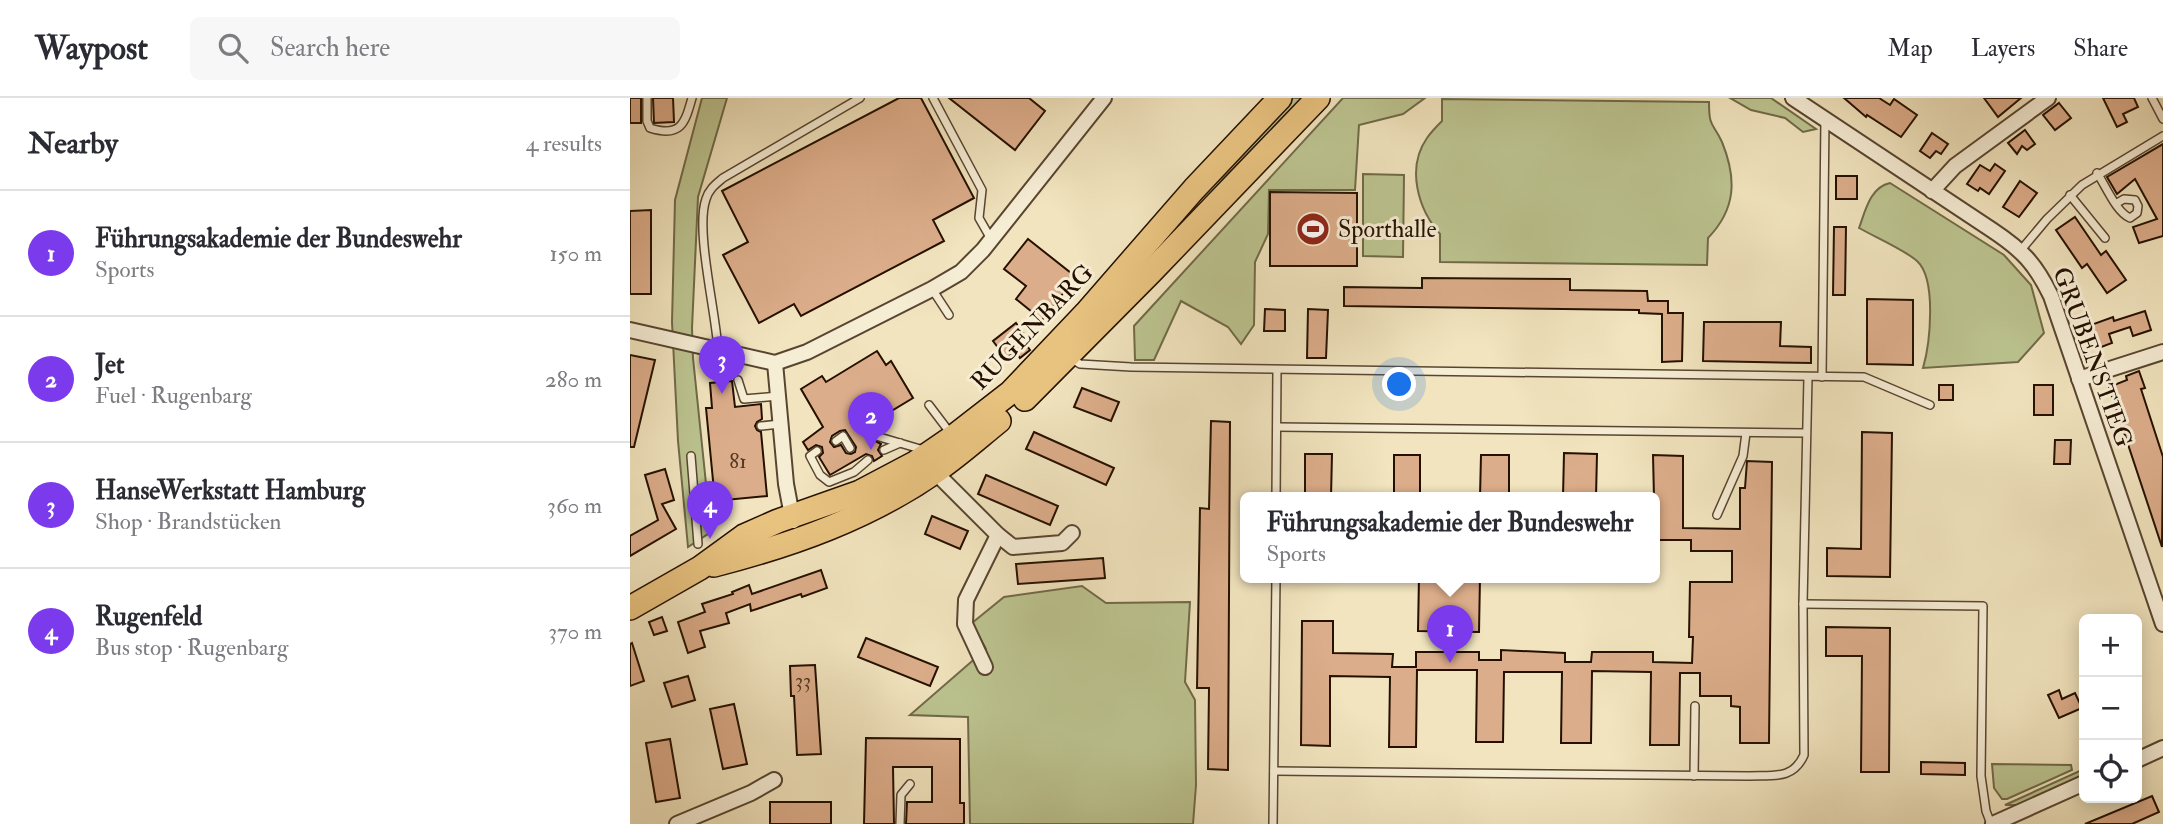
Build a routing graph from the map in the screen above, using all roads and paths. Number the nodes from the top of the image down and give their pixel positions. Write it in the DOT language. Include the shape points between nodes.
graph roads {
  1 [pos="647,98"];
  2 [pos="692,98"];
  3 [pos="860,98"];
  4 [pos="933,98"];
  5 [pos="1104,98"];
  6 [pos="1280,98"];
  7 [pos="1318,98"];
  8 [pos="1793,98"];
  9 [pos="2048,98"];
  10 [pos="2152,98"];
  11 [pos="1825,119"];
  12 [pos="2163,119"];
  13 [pos="2163,136"];
  14 [pos="2097,173"];
  15 [pos="1932,191"];
  16 [pos="2070,195"];
  17 [pos="2117,204"];
  18 [pos="2105,238"];
  19 [pos="991,240"];
  20 [pos="2021,250"];
  21 [pos="933,289"];
  22 [pos="948,315"];
  23 [pos="630,330"];
  24 [pos="718,350"];
  25 [pos="2163,352"];
  26 [pos="1068,357"];
  27 [pos="775,363"];
  28 [pos="1277,370"];
  29 [pos="1808,377"];
  30 [pos="1822,377"];
  31 [pos="2079,379"];
  32 [pos="738,380"];
  33 [pos="778,396"];
  34 [pos="929,405"];
  35 [pos="1930,405"];
  36 [pos="780,424"];
  37 [pos="761,426"];
  38 [pos="1277,427"];
  39 [pos="1746,433"];
  40 [pos="1806,433"];
  41 [pos="953,437"];
  42 [pos="836,440"];
  43 [pos="882,442"];
  44 [pos="850,448"];
  45 [pos="817,452"];
  46 [pos="691,456"];
  47 [pos="868,460"];
  48 [pos="855,462"];
  49 [pos="933,462"];
  50 [pos="857,482"];
  51 [pos="1276,492"];
  52 [pos="1717,514"];
  53 [pos="791,517"];
  54 [pos="1072,533"];
  55 [pos="998,535"];
  56 [pos="798,540"];
  57 [pos="698,544"];
  58 [pos="700,568"];
  59 [pos="1276,583"];
  60 [pos="1803,604"];
  61 [pos="630,608"];
  62 [pos="2163,624"];
  63 [pos="985,667"];
  64 [pos="1695,706"];
  65 [pos="2163,748"];
  66 [pos="2142,758"];
  67 [pos="1274,771"];
  68 [pos="1694,776"];
  69 [pos="774,780"];
  70 [pos="910,784"];
  71 [pos="2079,786"];
  72 [pos="2022,818"];
  73 [pos="677,824"];
  74 [pos="900,824"];
  75 [pos="1273,824"];
  76 [pos="1992,824"];
  1 -- 2 [label="lane" via="650,128 669,130 684,124"];
  3 -- 24 [label="lane" via="712,188 703,212 703,233"];
  4 -- 19 [label="lane" via="982,190 979,218"];
  5 -- 19 [label="street"];
  6 -- 41 [label="main road, RUGENBARG" via="1011,392"];
  7 -- 26 [label="main road, RUGENBARG"];
  8 -- 11 [label="street, GRUBENSTIEG"];
  9 -- 15 [label="street" via="1955,166"];
  10 -- 12 [label="lane"];
  11 -- 15 [label="street, GRUBENSTIEG"];
  11 -- 30 [label="lane"];
  13 -- 14 [label="lane"];
  14 -- 16 [label="lane"];
  14 -- 17 [label="lane"];
  15 -- 20 [label="street, GRUBENSTIEG"];
  16 -- 18 [label="lane"];
  16 -- 20 [label="lane"];
  19 -- 21 [label="street" via="961,272"];
  20 -- 31 [label="street, GRUBENSTIEG" via="2051,296"];
  21 -- 22 [label="lane"];
  21 -- 27 [label="street" via="807,352"];
  23 -- 24 [label="street"];
  24 -- 27 [label="street"];
  25 -- 31 [label="street"];
  26 -- 28 [label="lane" via="1080,365"];
  26 -- 49 [label="main road, RUGENBARG" via="1021,403"];
  27 -- 33 [label="street"];
  28 -- 29 [label="lane"];
  28 -- 38 [label="lane"];
  29 -- 30 [label="lane"];
  29 -- 40 [label="lane"];
  30 -- 35 [label="lane" via="1864,377"];
  31 -- 62 [label="street, GRUBENSTIEG"];
  32 -- 33 [label="lane" via="744,399"];
  33 -- 36 [label="street"];
  34 -- 41 [label="lane"];
  36 -- 37 [label="lane"];
  36 -- 53 [label="street"];
  38 -- 39 [label="lane"];
  38 -- 51 [label="lane"];
  39 -- 40 [label="lane"];
  39 -- 52 [label="lane" via="1743,456"];
  40 -- 60 [label="lane"];
  41 -- 49 [label="main road, RUGENBARG"];
  42 -- 44 [label="lane" via="843,436"];
  43 -- 49 [label="lane" via="901,442"];
  45 -- 50 [label="lane" via="810,456 829,482"];
  46 -- 57 [label="lane"];
  47 -- 50 [label="lane"];
  48 -- 50 [label="lane"];
  49 -- 50 [label="main road, RUGENBARG"];
  49 -- 55 [label="street"];
  49 -- 56 [label="main road, RUGENBARG" via="879,505"];
  50 -- 53 [label="main road, RUGENBARG"];
  53 -- 56 [label="street"];
  53 -- 58 [label="main road, RUGENBARG" via="744,536"];
  54 -- 55 [label="street" via="1062,543 1013,547"];
  55 -- 63 [label="street" via="965,600 965,624"];
  56 -- 58 [label="main road, RUGENBARG"];
  58 -- 61 [label="main road, RUGENBARG"];
  59 -- 67 [label="lane"];
  60 -- 68 [label="lane" via="1804,755 1800,765 1782,775"];
  60 -- 76 [label="lane" via="1983,606 1981,776"];
  64 -- 68 [label="lane"];
  65 -- 66 [label="street"];
  67 -- 68 [label="lane"];
  67 -- 75 [label="lane"];
  69 -- 73 [label="street"];
  70 -- 74 [label="lane" via="901,794"];
  71 -- 72 [label="street"];
  72 -- 76 [label="street"];
}
